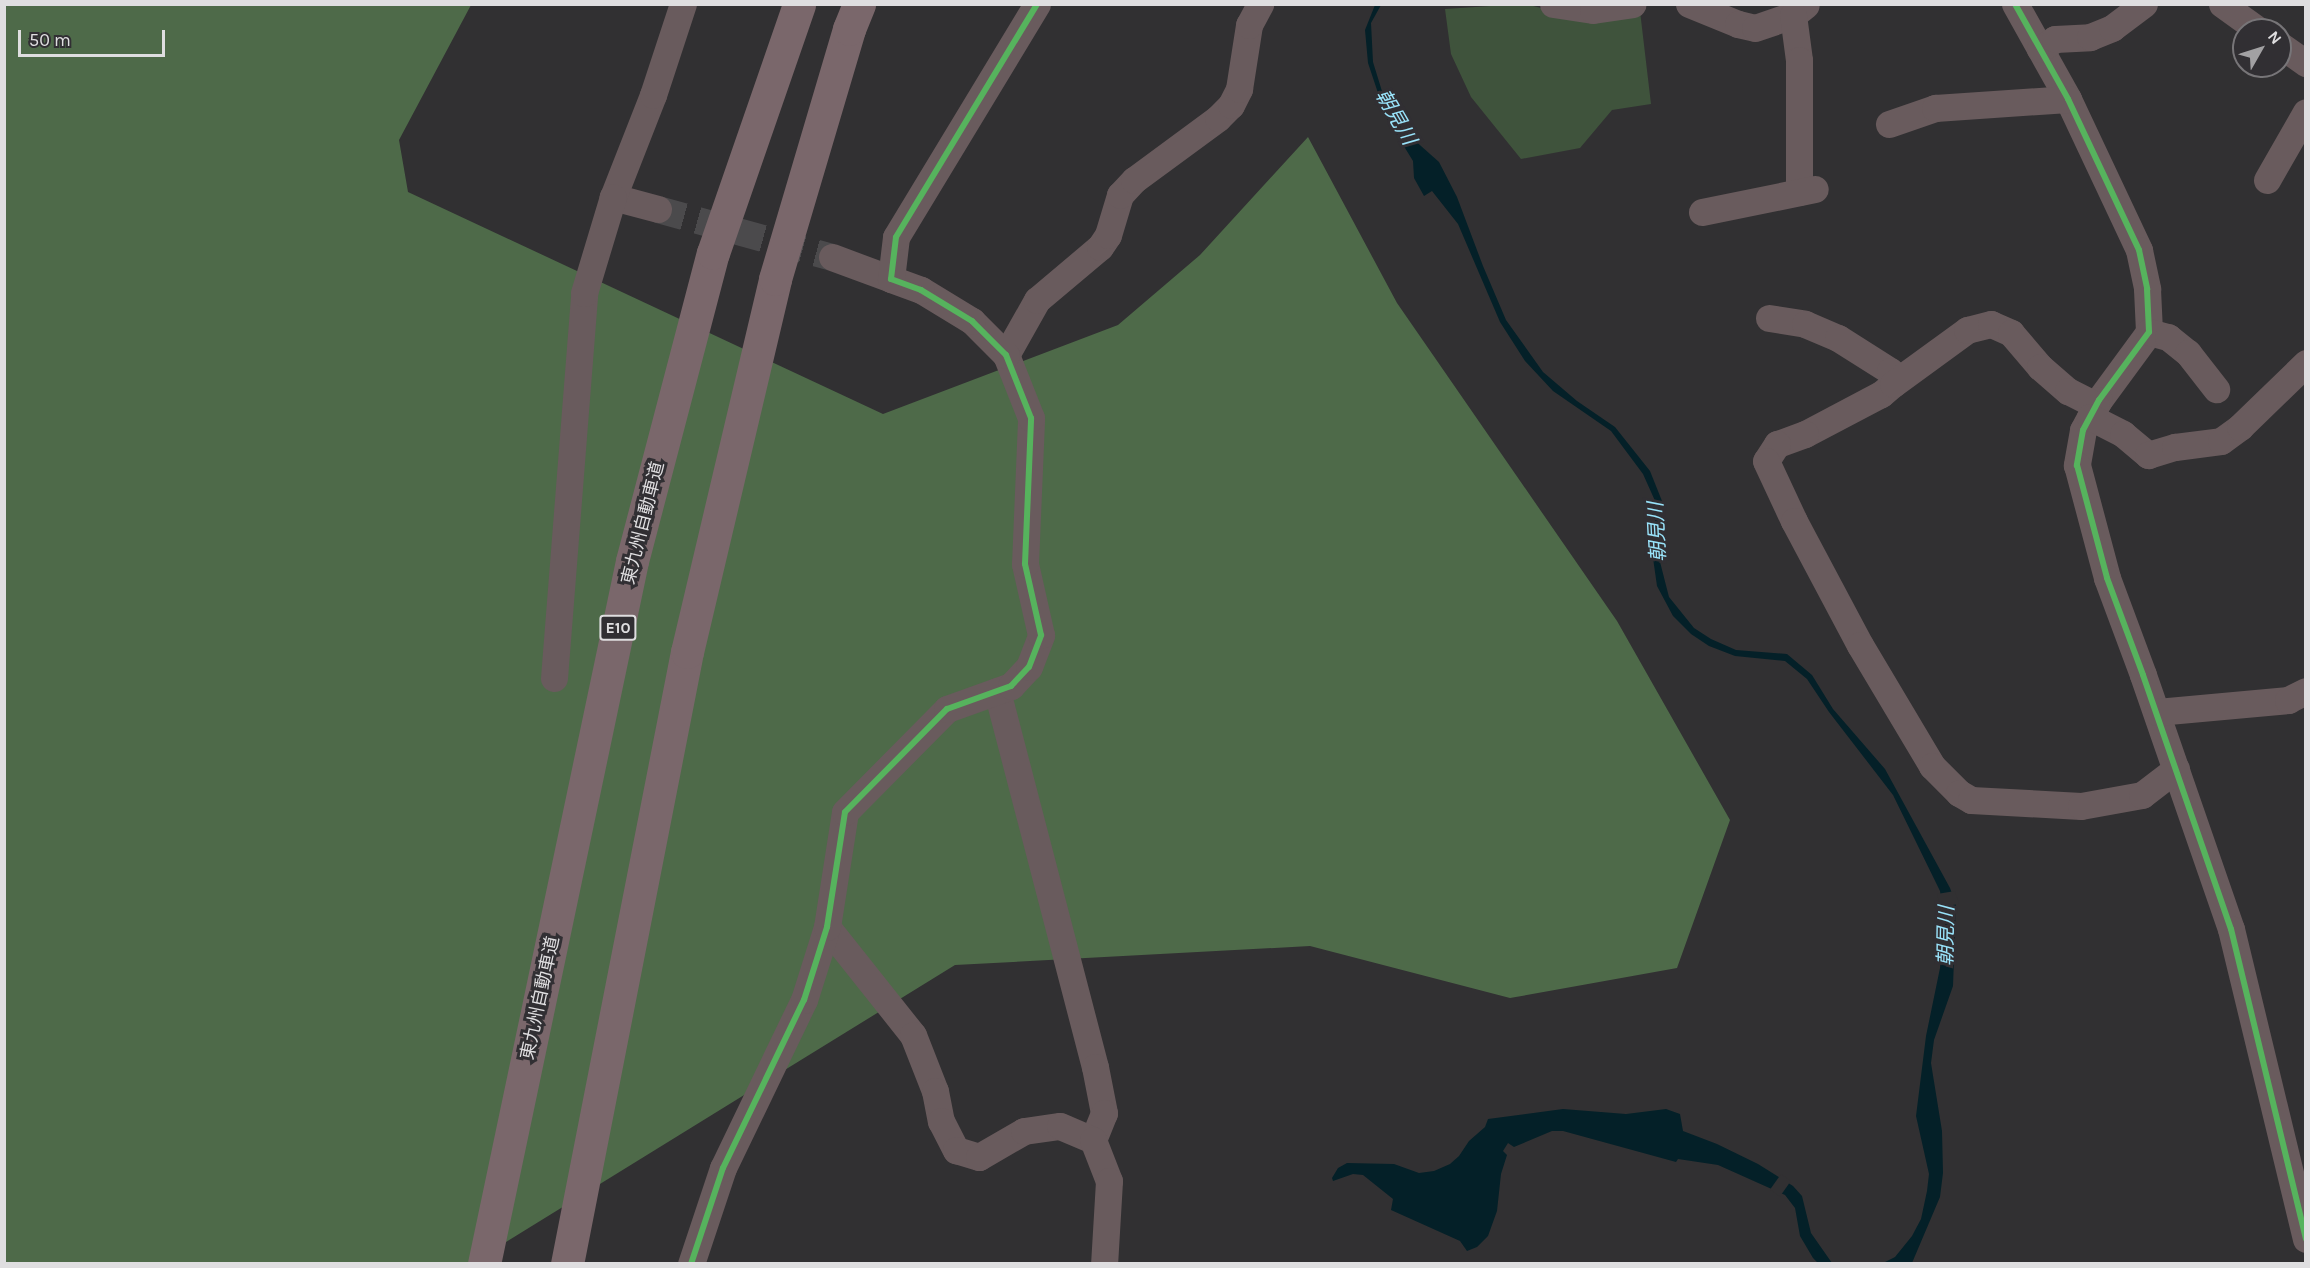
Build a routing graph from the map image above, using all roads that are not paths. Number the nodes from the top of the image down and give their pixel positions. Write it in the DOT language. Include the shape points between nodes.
graph roads {
  1 [pos="684,4"];
  2 [pos="799,4"];
  3 [pos="859,4"];
  4 [pos="1037,4"];
  5 [pos="1260,4"];
  6 [pos="1553,4"];
  7 [pos="1633,4"];
  8 [pos="1689,4"];
  9 [pos="2015,4"];
  10 [pos="2144,4"];
  11 [pos="2222,4"];
  12 [pos="1800,10"];
  13 [pos="2242,18"];
  14 [pos="2040,49"];
  15 [pos="2292,53"];
  16 [pos="2306,63"];
  17 [pos="2068,99"];
  18 [pos="2306,112"];
  19 [pos="1889,124"];
  20 [pos="2267,180"];
  21 [pos="614,197"];
  22 [pos="658,208"];
  23 [pos="1702,212"];
  24 [pos="832,257"];
  25 [pos="891,279"];
  26 [pos="1769,318"];
  27 [pos="2149,332"];
  28 [pos="1006,355"];
  29 [pos="2306,363"];
  30 [pos="1893,384"];
  31 [pos="2216,389"];
  32 [pos="2093,411"];
  33 [pos="554,678"];
  34 [pos="997,691"];
  35 [pos="2306,691"];
  36 [pos="2157,712"];
  37 [pos="2176,769"];
  38 [pos="827,927"];
  39 [pos="1093,1140"];
  40 [pos="2306,1239"];
  41 [pos="484,1263"];
  42 [pos="567,1263"];
  43 [pos="691,1263"];
  44 [pos="1104,1263"];
  1 -- 21 [label="street"];
  2 -- 41 [label="highway, 東九州自動車道 / E10" via="713,253 632,561"];
  3 -- 42 [label="highway" via="775,279 696,617"];
  4 -- 25 [label="street" via="896,237"];
  5 -- 28 [label="street" via="1249,25 1239,89 1231,105 1120,195 1108,235 1100,247 1037,300"];
  6 -- 7 [label="street" via="1593,10"];
  8 -- 12 [label="street" via="1755,28"];
  9 -- 14 [label="street"];
  10 -- 14 [label="street" via="2112,28 2090,37 2055,39"];
  11 -- 13 [label="street"];
  12 -- 23 [label="street" via="1807,190"];
  14 -- 17 [label="street"];
  15 -- 16 [label="street"];
  17 -- 19 [label="street" via="1935,108"];
  17 -- 27 [label="street" via="2139,250 2147,289"];
  18 -- 20 [label="street"];
  21 -- 22 [label="street"];
  21 -- 33 [label="street" via="584,293"];
  24 -- 25 [label="street"];
  25 -- 28 [label="street" via="921,290 972,321"];
  26 -- 30 [label="street" via="1805,324 1838,338 1890,371"];
  27 -- 31 [label="street" via="2169,337 2188,353"];
  27 -- 32 [label="street"];
  28 -- 34 [label="street" via="1031,418 1025,564 1041,635 1029,667 1011,686"];
  29 -- 32 [label="street" via="2221,441 2148,455"];
  30 -- 32 [label="street" via="1967,330 1991,324 2011,333 2040,367"];
  30 -- 37 [label="street" via="1863,405 1777,444 1766,461 1860,645 1932,766 1971,801 2081,806 2142,795"];
  32 -- 36 [label="street" via="2083,430 2077,465 2107,578"];
  34 -- 38 [label="street" via="947,709 845,812"];
  34 -- 39 [label="street" via="1095,1067 1104,1113"];
  35 -- 36 [label="street" via="2288,700"];
  36 -- 37 [label="street"];
  37 -- 40 [label="street" via="2231,929"];
  38 -- 39 [label="street" via="913,1035 935,1091 941,1122 956,1150 979,1157 1024,1131 1059,1126"];
  38 -- 43 [label="street" via="804,999 723,1168"];
  39 -- 44 [label="street" via="1109,1181"];
}
